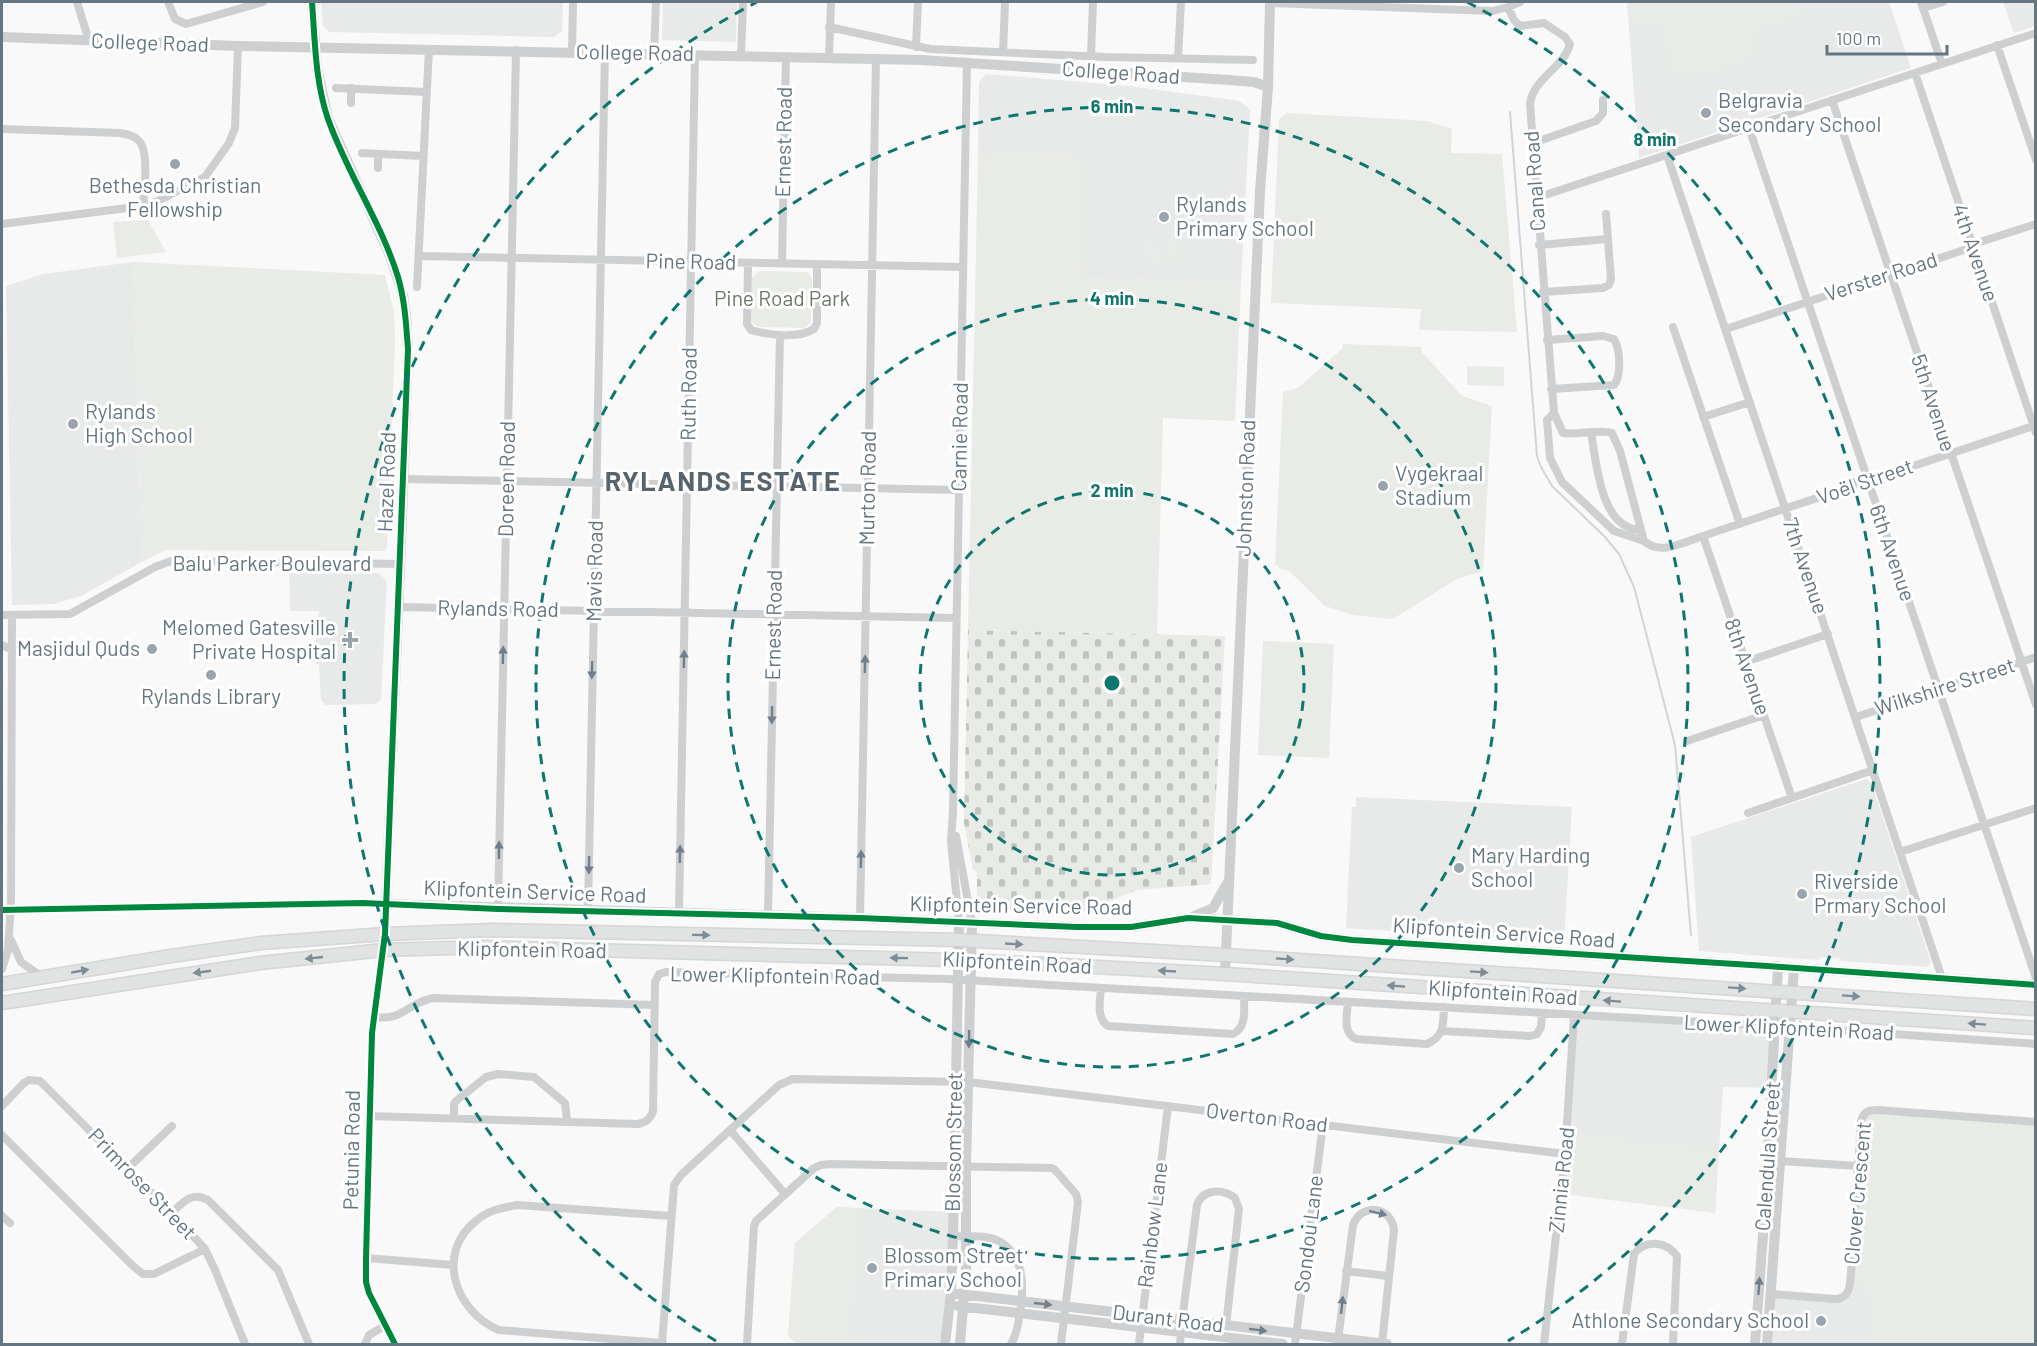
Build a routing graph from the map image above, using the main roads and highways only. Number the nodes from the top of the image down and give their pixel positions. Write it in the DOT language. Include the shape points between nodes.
graph roads {
  1 [pos="2,984"];
  2 [pos="2,1003"];
  3 [pos="2036,1009"];
  4 [pos="2036,1028"];
  1 -- 3 [label="main road, Klipfontein Road, one-way" via="261,943 492,930 958,940"];
  4 -- 2 [label="main road, Klipfontein Road, one-way" via="964,960 484,947 384,950 238,966"];
}
